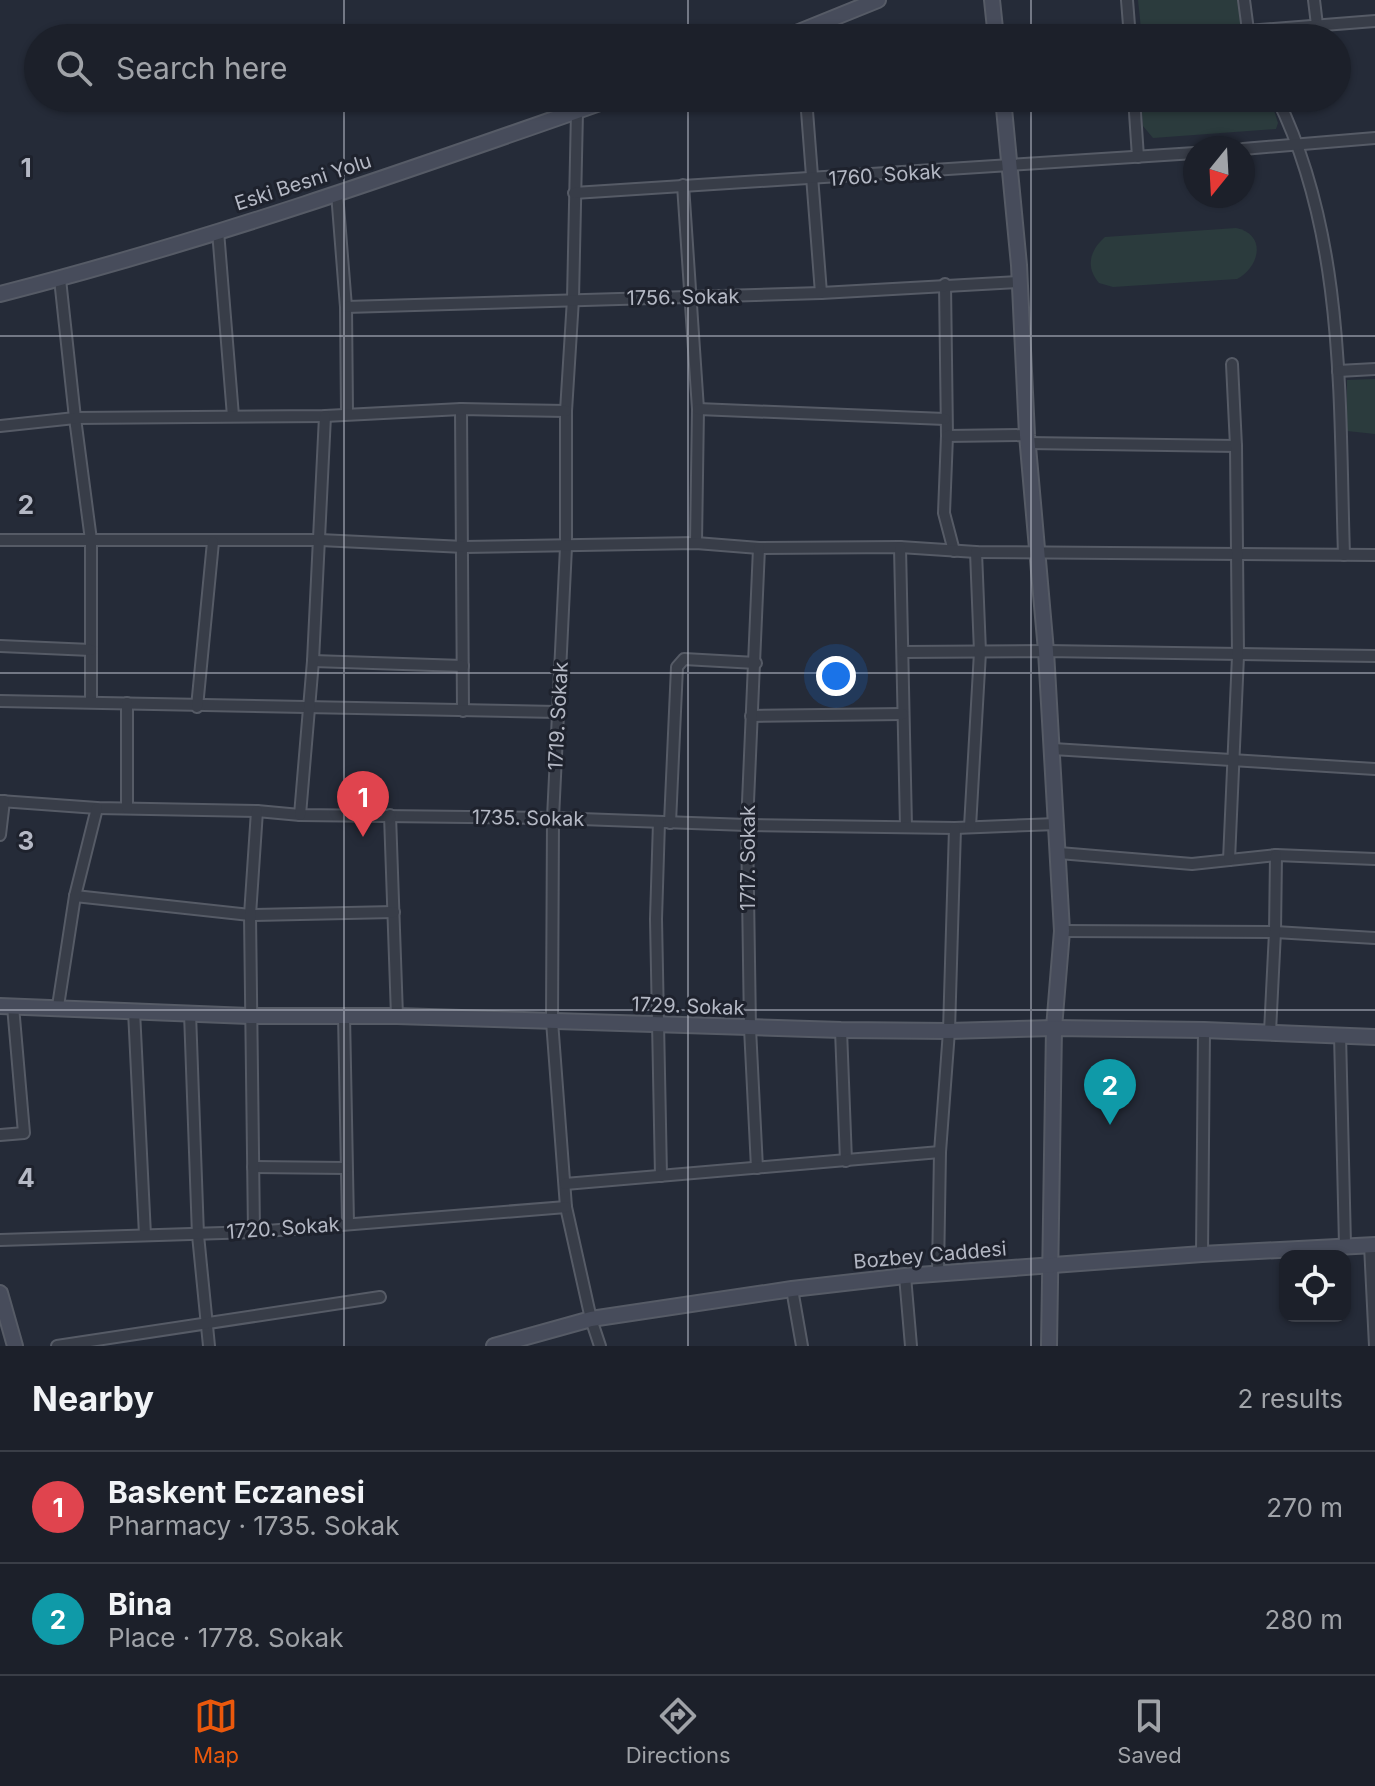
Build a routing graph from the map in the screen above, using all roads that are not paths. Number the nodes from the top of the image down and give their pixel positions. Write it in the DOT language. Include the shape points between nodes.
graph roads {
  1 [pos="878,0"];
  2 [pos="992,0"];
  3 [pos="1127,0"];
  4 [pos="1244,0"];
  5 [pos="1314,0"];
  6 [pos="1375,21"];
  7 [pos="825,24"];
  8 [pos="995,24"];
  9 [pos="1129,24"];
  10 [pos="1247,24"];
  11 [pos="1317,24"];
  12 [pos="1332,24"];
  13 [pos="574,112"];
  14 [pos="577,112"];
  15 [pos="807,112"];
  16 [pos="1005,112"];
  17 [pos="1135,112"];
  18 [pos="1283,112"];
  19 [pos="1375,138"];
  20 [pos="1298,145"];
  21 [pos="1255,148"];
  22 [pos="1183,154"];
  23 [pos="1138,157"];
  24 [pos="1011,166"];
  25 [pos="814,179"];
  26 [pos="683,185"];
  27 [pos="337,193"];
  28 [pos="574,193"];
  29 [pos="218,231"];
  30 [pos="60,279"];
  31 [pos="1020,282"];
  32 [pos="945,284"];
  33 [pos="821,293"];
  34 [pos="0,294"];
  35 [pos="689,298"];
  36 [pos="573,299"];
  37 [pos="346,307"];
  38 [pos="1232,364"];
  39 [pos="1375,369"];
  40 [pos="1338,371"];
  41 [pos="461,409"];
  42 [pos="698,409"];
  43 [pos="566,411"];
  44 [pos="347,413"];
  45 [pos="233,416"];
  46 [pos="325,416"];
  47 [pos="75,418"];
  48 [pos="945,419"];
  49 [pos="0,426"];
  50 [pos="947,436"];
  51 [pos="1027,439"];
  52 [pos="1236,446"];
  53 [pos="0,540"];
  54 [pos="91,540"];
  55 [pos="320,540"];
  56 [pos="213,542"];
  57 [pos="696,543"];
  58 [pos="464,547"];
  59 [pos="566,547"];
  60 [pos="900,547"];
  61 [pos="759,548"];
  62 [pos="954,551"];
  63 [pos="1039,551"];
  64 [pos="976,552"];
  65 [pos="1236,555"];
  66 [pos="1344,555"];
  67 [pos="1375,555"];
  68 [pos="0,646"];
  69 [pos="91,650"];
  70 [pos="1046,651"];
  71 [pos="903,652"];
  72 [pos="980,652"];
  73 [pos="1238,656"];
  74 [pos="1375,656"];
  75 [pos="313,661"];
  76 [pos="756,663"];
  77 [pos="463,666"];
  78 [pos="0,701"];
  79 [pos="91,702"];
  80 [pos="127,703"];
  81 [pos="197,707"];
  82 [pos="308,708"];
  83 [pos="463,711"];
  84 [pos="557,712"];
  85 [pos="903,714"];
  86 [pos="751,716"];
  87 [pos="1053,749"];
  88 [pos="1234,760"];
  89 [pos="1375,769"];
  90 [pos="2,801"];
  91 [pos="97,808"];
  92 [pos="127,808"];
  93 [pos="257,811"];
  94 [pos="300,815"];
  95 [pos="390,815"];
  96 [pos="553,818"];
  97 [pos="664,823"];
  98 [pos="1057,824"];
  99 [pos="747,825"];
  100 [pos="906,827"];
  101 [pos="970,827"];
  102 [pos="955,828"];
  103 [pos="0,835"];
  104 [pos="1059,853"];
  105 [pos="1276,855"];
  106 [pos="1375,859"];
  107 [pos="1229,860"];
  108 [pos="75,896"];
  109 [pos="394,912"];
  110 [pos="250,915"];
  111 [pos="1062,931"];
  112 [pos="1275,932"];
  113 [pos="1375,938"];
  114 [pos="6,1006"];
  115 [pos="58,1006"];
  116 [pos="134,1011"];
  117 [pos="190,1013"];
  118 [pos="344,1015"];
  119 [pos="249,1016"];
  120 [pos="397,1016"];
  121 [pos="552,1021"];
  122 [pos="658,1024"];
  123 [pos="750,1028"];
  124 [pos="1054,1028"];
  125 [pos="841,1030"];
  126 [pos="1204,1030"];
  127 [pos="949,1031"];
  128 [pos="1270,1032"];
  129 [pos="1340,1034"];
  130 [pos="1375,1037"];
  131 [pos="0,1135"];
  132 [pos="940,1152"];
  133 [pos="846,1161"];
  134 [pos="253,1167"];
  135 [pos="346,1168"];
  136 [pos="757,1168"];
  137 [pos="661,1176"];
  138 [pos="565,1184"];
  139 [pos="566,1207"];
  140 [pos="348,1223"];
  141 [pos="254,1232"];
  142 [pos="145,1235"];
  143 [pos="198,1235"];
  144 [pos="0,1240"];
  145 [pos="1345,1245"];
  146 [pos="1373,1245"];
  147 [pos="1202,1254"];
  148 [pos="1052,1265"];
  149 [pos="938,1273"];
  150 [pos="905,1276"];
  151 [pos="792,1289"];
  152 [pos="0,1293"];
  153 [pos="380,1297"];
  154 [pos="591,1319"];
  155 [pos="207,1325"];
  156 [pos="5,1328"];
  157 [pos="15,1346"];
  158 [pos="57,1346"];
  159 [pos="209,1346"];
  160 [pos="494,1346"];
  161 [pos="600,1346"];
  162 [pos="802,1346"];
  163 [pos="911,1346"];
  164 [pos="1049,1346"];
  165 [pos="1375,1346"];
  1 -- 7 [label="street"];
  2 -- 8 [label="street"];
  3 -- 9 [label="street"];
  4 -- 10 [label="street"];
  5 -- 11 [label="street"];
  6 -- 12 [label="street"];
  13 -- 27 [label="street, Eski Besni Yolu"];
  14 -- 28 [label="street, 1719. Sokak"];
  15 -- 25 [label="street"];
  16 -- 24 [label="street"];
  17 -- 23 [label="street"];
  18 -- 20 [label="street"];
  19 -- 20 [label="street"];
  20 -- 21 [label="street"];
  20 -- 40 [label="street" via="1326,248"];
  22 -- 23 [label="street, 1760. Sokak"];
  23 -- 24 [label="street, 1760. Sokak"];
  24 -- 25 [label="street, 1760. Sokak"];
  24 -- 31 [label="street"];
  25 -- 26 [label="street, 1760. Sokak"];
  25 -- 33 [label="street"];
  26 -- 28 [label="street, 1760. Sokak"];
  26 -- 35 [label="street"];
  27 -- 29 [label="street, Eski Besni Yolu"];
  27 -- 37 [label="street"];
  28 -- 36 [label="street, 1719. Sokak"];
  29 -- 30 [label="street, Eski Besni Yolu"];
  29 -- 45 [label="street"];
  30 -- 34 [label="street, Eski Besni Yolu"];
  30 -- 47 [label="street"];
  31 -- 32 [label="street, 1756. Sokak"];
  31 -- 51 [label="street"];
  32 -- 33 [label="street, 1756. Sokak"];
  32 -- 48 [label="street"];
  33 -- 35 [label="street, 1756. Sokak"];
  35 -- 36 [label="street, 1756. Sokak"];
  35 -- 42 [label="street"];
  36 -- 37 [label="street, 1756. Sokak"];
  36 -- 43 [label="street, 1719. Sokak"];
  37 -- 44 [label="street"];
  38 -- 52 [label="street"];
  39 -- 40 [label="street"];
  40 -- 66 [label="street"];
  41 -- 43 [label="street"];
  41 -- 44 [label="street"];
  41 -- 58 [label="street"];
  42 -- 48 [label="street"];
  42 -- 57 [label="street"];
  43 -- 59 [label="street, 1719. Sokak"];
  44 -- 46 [label="street"];
  45 -- 46 [label="street"];
  45 -- 47 [label="street"];
  46 -- 55 [label="street"];
  47 -- 49 [label="street"];
  47 -- 54 [label="street"];
  48 -- 50 [label="street"];
  50 -- 51 [label="street"];
  50 -- 62 [label="street" via="944,513"];
  51 -- 52 [label="street"];
  51 -- 63 [label="street"];
  52 -- 65 [label="street"];
  53 -- 54 [label="street"];
  54 -- 56 [label="street"];
  54 -- 69 [label="street"];
  55 -- 56 [label="street"];
  55 -- 58 [label="street"];
  55 -- 75 [label="street"];
  56 -- 81 [label="street"];
  57 -- 59 [label="street"];
  57 -- 61 [label="street"];
  58 -- 59 [label="street"];
  58 -- 77 [label="street"];
  59 -- 84 [label="street, 1719. Sokak"];
  60 -- 61 [label="street"];
  60 -- 62 [label="street"];
  60 -- 71 [label="street"];
  61 -- 76 [label="street, 1717. Sokak"];
  62 -- 64 [label="street"];
  63 -- 64 [label="street"];
  63 -- 65 [label="street"];
  63 -- 70 [label="street"];
  64 -- 72 [label="street"];
  65 -- 66 [label="street"];
  65 -- 73 [label="street"];
  66 -- 67 [label="street"];
  68 -- 69 [label="street"];
  69 -- 79 [label="street"];
  70 -- 72 [label="street"];
  70 -- 73 [label="street"];
  70 -- 87 [label="street"];
  71 -- 72 [label="street"];
  71 -- 85 [label="street"];
  72 -- 101 [label="street"];
  73 -- 74 [label="street"];
  73 -- 88 [label="street"];
  75 -- 77 [label="street"];
  75 -- 82 [label="street"];
  76 -- 86 [label="street, 1717. Sokak"];
  76 -- 97 [label="street" via="684,659 677,667"];
  77 -- 83 [label="street"];
  78 -- 79 [label="street"];
  79 -- 80 [label="street"];
  80 -- 81 [label="street"];
  80 -- 92 [label="street"];
  81 -- 82 [label="street"];
  82 -- 83 [label="street"];
  82 -- 94 [label="street"];
  83 -- 84 [label="street"];
  84 -- 96 [label="street, 1719. Sokak"];
  85 -- 86 [label="street"];
  85 -- 100 [label="street"];
  86 -- 99 [label="street, 1717. Sokak"];
  87 -- 88 [label="street"];
  87 -- 98 [label="street"];
  88 -- 89 [label="street"];
  88 -- 107 [label="street"];
  90 -- 91 [label="street, 1735. Sokak"];
  90 -- 103 [label="street"];
  91 -- 92 [label="street, 1735. Sokak"];
  91 -- 108 [label="street"];
  92 -- 93 [label="street, 1735. Sokak"];
  93 -- 94 [label="street, 1735. Sokak"];
  93 -- 110 [label="street"];
  94 -- 95 [label="street, 1735. Sokak"];
  95 -- 96 [label="street, 1735. Sokak"];
  95 -- 109 [label="street"];
  96 -- 97 [label="street, 1735. Sokak"];
  96 -- 121 [label="street, 1719. Sokak"];
  97 -- 99 [label="street, 1735. Sokak"];
  97 -- 122 [label="street"];
  98 -- 101 [label="street, 1735. Sokak"];
  98 -- 104 [label="street"];
  99 -- 100 [label="street, 1735. Sokak"];
  99 -- 123 [label="street, 1717. Sokak"];
  100 -- 102 [label="street, 1735. Sokak"];
  101 -- 102 [label="street, 1735. Sokak"];
  102 -- 127 [label="street"];
  104 -- 107 [label="street" via="1192,864"];
  104 -- 111 [label="street"];
  105 -- 106 [label="street"];
  105 -- 107 [label="street"];
  105 -- 112 [label="street"];
  108 -- 110 [label="street"];
  108 -- 115 [label="street"];
  109 -- 110 [label="street"];
  109 -- 120 [label="street"];
  110 -- 119 [label="street"];
  111 -- 112 [label="street"];
  111 -- 124 [label="street"];
  112 -- 113 [label="street"];
  112 -- 128 [label="street"];
  114 -- 115 [label="street, 1729. Sokak"];
  114 -- 131 [label="street" via="24,1133"];
  115 -- 116 [label="street, 1729. Sokak"];
  116 -- 117 [label="street, 1729. Sokak"];
  116 -- 142 [label="street"];
  117 -- 119 [label="street, 1729. Sokak"];
  117 -- 143 [label="street"];
  118 -- 119 [label="street, 1729. Sokak"];
  118 -- 120 [label="street, 1729. Sokak"];
  118 -- 135 [label="street"];
  119 -- 134 [label="street"];
  120 -- 121 [label="street, 1729. Sokak"];
  121 -- 122 [label="street, 1729. Sokak"];
  121 -- 138 [label="street, 1719. Sokak"];
  122 -- 123 [label="street, 1729. Sokak"];
  122 -- 137 [label="street"];
  123 -- 125 [label="street, 1729. Sokak"];
  123 -- 136 [label="street, 1717. Sokak"];
  124 -- 126 [label="street, 1729. Sokak"];
  124 -- 127 [label="street, 1729. Sokak"];
  124 -- 148 [label="street"];
  125 -- 127 [label="street, 1729. Sokak"];
  125 -- 133 [label="street"];
  126 -- 128 [label="street, 1729. Sokak"];
  126 -- 147 [label="street"];
  127 -- 132 [label="street"];
  128 -- 129 [label="street, 1729. Sokak"];
  129 -- 130 [label="street, 1729. Sokak"];
  129 -- 145 [label="street"];
  132 -- 133 [label="street"];
  132 -- 149 [label="street"];
  133 -- 136 [label="street"];
  134 -- 135 [label="street"];
  134 -- 141 [label="street"];
  135 -- 140 [label="street"];
  136 -- 137 [label="street"];
  137 -- 138 [label="street"];
  138 -- 139 [label="street, 1719. Sokak"];
  139 -- 140 [label="street, 1720. Sokak"];
  139 -- 154 [label="street, 1719. Sokak"];
  140 -- 141 [label="street, 1720. Sokak"];
  141 -- 143 [label="street, 1720. Sokak"];
  142 -- 143 [label="street, 1720. Sokak"];
  142 -- 144 [label="street, 1720. Sokak"];
  143 -- 155 [label="street"];
  145 -- 146 [label="street, Bozbey Caddesi"];
  145 -- 147 [label="street, Bozbey Caddesi"];
  146 -- 165 [label="street"];
  147 -- 148 [label="street, Bozbey Caddesi"];
  148 -- 149 [label="street, Bozbey Caddesi"];
  148 -- 164 [label="street"];
  149 -- 150 [label="street, Bozbey Caddesi"];
  150 -- 151 [label="street, Bozbey Caddesi"];
  150 -- 163 [label="street"];
  151 -- 154 [label="street, Bozbey Caddesi"];
  151 -- 162 [label="street"];
  152 -- 156 [label="street"];
  153 -- 155 [label="street"];
  154 -- 160 [label="street, Bozbey Caddesi"];
  154 -- 161 [label="street, 1719. Sokak"];
  155 -- 158 [label="street"];
  155 -- 159 [label="street"];
  156 -- 157 [label="street"];
}
